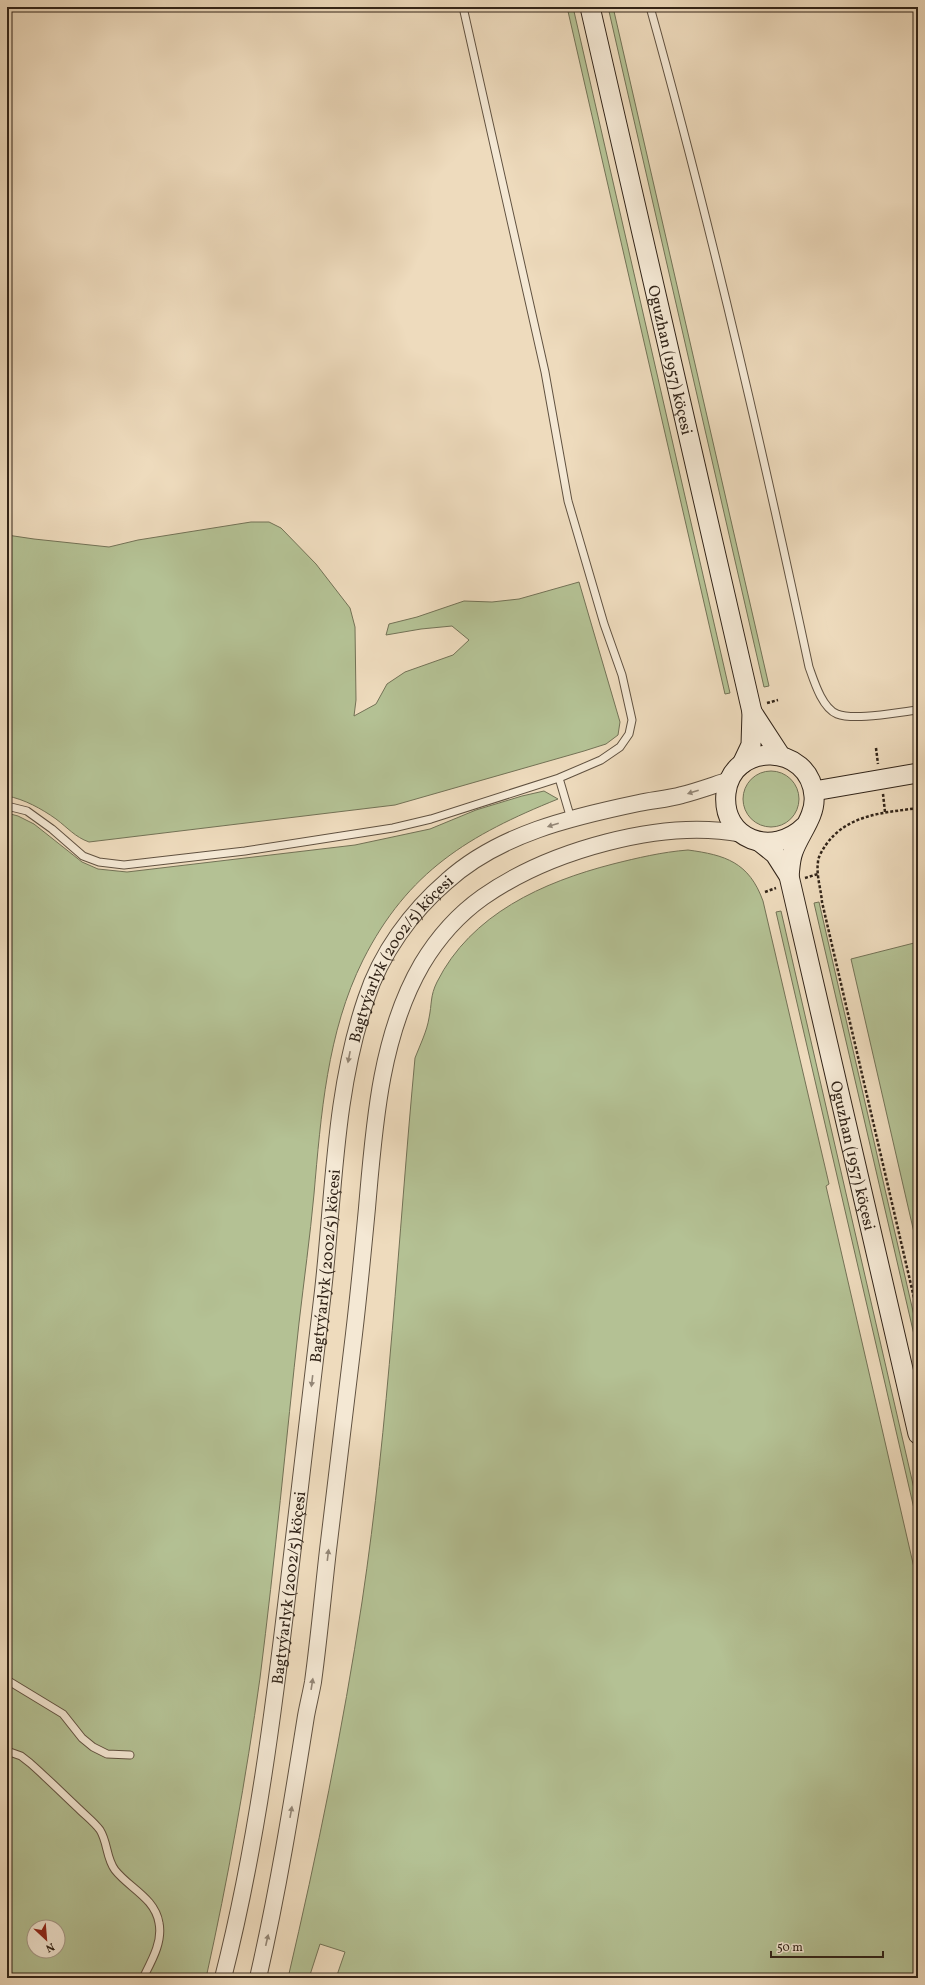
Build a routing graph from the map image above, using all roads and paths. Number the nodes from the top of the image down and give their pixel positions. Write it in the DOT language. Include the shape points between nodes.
graph roads {
  1 [pos="463,7"];
  2 [pos="590,7"];
  3 [pos="650,7"];
  4 [pos="918,710"];
  5 [pos="752,712"];
  6 [pos="780,755"];
  7 [pos="742,764"];
  8 [pos="918,773"];
  9 [pos="559,778"];
  10 [pos="730,780"];
  11 [pos="814,791"];
  12 [pos="7,806"];
  13 [pos="918,808"];
  14 [pos="571,819"];
  15 [pos="805,826"];
  16 [pos="742,834"];
  17 [pos="760,842"];
  18 [pos="789,876"];
  19 [pos="918,1315"];
  20 [pos="918,1434"];
  21 [pos="7,1680"];
  22 [pos="7,1751"];
  23 [pos="130,1756"];
  24 [pos="143,1978"];
  25 [pos="223,1978"];
  26 [pos="258,1978"];
  1 -- 9 [label="lane" via="545,372 568,501 604,624 622,675 632,720 629,734 620,747 601,760"];
  2 -- 5 [label="main road, Oguzhan (1957) köçesi"];
  3 -- 4 [label="lane" via="684,128 816,688 837,714 862,716"];
  5 -- 6 [label="main road, Oguzhan (1957) köçesi"];
  5 -- 7 [label="main road, Oguzhan (1957) köçesi" via="751,745"];
  6 -- 7 [label="main road, Oguzhan (1957) köçesi" via="760,756"];
  6 -- 11 [label="main road, Oguzhan (1957) köçesi" via="789,758 805,771"];
  7 -- 10 [label="main road, Oguzhan (1957) köçesi"];
  8 -- 11 [label="main road"];
  9 -- 12 [label="lane" via="431,819 393,828 245,851 124,865 99,862 83,856 27,811"];
  9 -- 14 [label="lane"];
  10 -- 14 [label="street, Bagtyýarlyk (2002/5) köçesi, one-way" via="681,796 642,802"];
  10 -- 16 [label="main road, Oguzhan (1957) köçesi" via="726,794 727,809 730,818"];
  11 -- 15 [label="main road, Oguzhan (1957) köçesi" via="810,817"];
  13 -- 19 [label="path" via="864,816 851,822 830,840 818,860 817,870 824,910"];
  14 -- 25 [label="street, Bagtyýarlyk (2002/5) köçesi, one-way" via="506,843 466,865 447,881 417,912 389,949 365,1002 348,1061 336,1144 331,1225 271,1727 248,1864"];
  15 -- 17 [label="main road, Oguzhan (1957) köçesi" via="785,840"];
  15 -- 18 [label="main road, Oguzhan (1957) köçesi" via="793,853"];
  16 -- 17 [label="main road, Oguzhan (1957) köçesi"];
  26 -- 16 [label="street, Bagtyýarlyk (2002/5) köçesi, one-way" via="283,1856 313,1685 375,1130 390,1046 410,986 439,940 480,899 516,876 549,861 600,844 654,834 702,830"];
  17 -- 18 [label="main road, Oguzhan (1957) köçesi" via="775,854"];
  18 -- 20 [label="main road, Oguzhan (1957) köçesi"];
  21 -- 23 [label="lane" via="63,1714 82,1738 93,1747 107,1754"];
  22 -- 24 [label="lane" via="30,1762 92,1821 102,1833 109,1860 116,1871 154,1910 159,1922 159,1935"];
}
